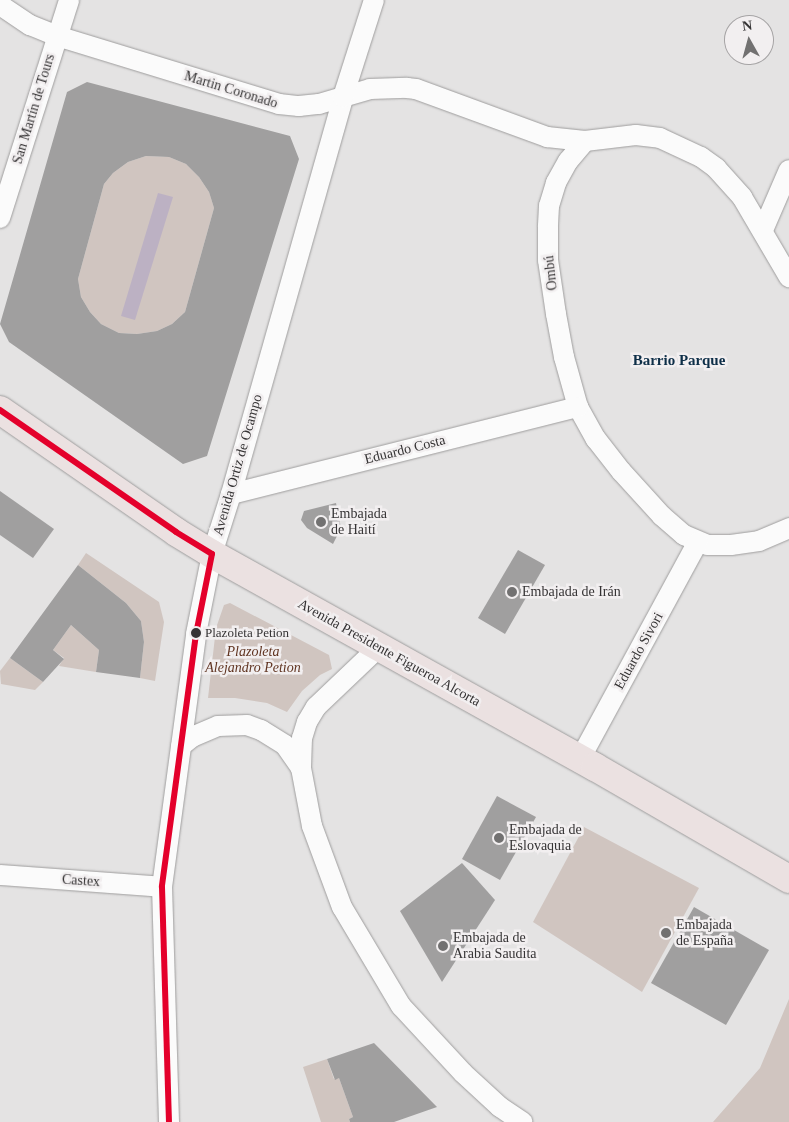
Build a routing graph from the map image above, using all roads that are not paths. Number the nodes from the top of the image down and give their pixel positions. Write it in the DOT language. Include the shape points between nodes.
graph roads {
  1 [pos="69,0"];
  2 [pos="374,0"];
  3 [pos="0,5"];
  4 [pos="57,36"];
  5 [pos="343,97"];
  6 [pos="585,140"];
  7 [pos="789,170"];
  8 [pos="0,218"];
  9 [pos="763,230"];
  10 [pos="789,277"];
  11 [pos="578,407"];
  12 [pos="0,410"];
  13 [pos="231,494"];
  14 [pos="789,528"];
  15 [pos="698,542"];
  16 [pos="212,554"];
  17 [pos="379,647"];
  18 [pos="181,746"];
  19 [pos="580,759"];
  20 [pos="301,768"];
  21 [pos="0,875"];
  22 [pos="789,879"];
  23 [pos="162,887"];
  24 [pos="169,1122"];
  25 [pos="522,1122"];
  1 -- 4 [label="street, San Martín de Tours"];
  2 -- 5 [label="street, Avenida Ortiz de Ocampo"];
  3 -- 4 [label="street, Martin Coronado" via="30,26"];
  4 -- 5 [label="street, Martin Coronado" via="279,104 310,105"];
  4 -- 8 [label="street, San Martín de Tours"];
  5 -- 6 [label="street, Martin Coronado" via="382,88 416,89 537,134"];
  5 -- 13 [label="street, Avenida Ortiz de Ocampo"];
  6 -- 9 [label="street" via="636,135 660,138 681,146 716,168 742,197"];
  6 -- 11 [label="street, Ombú" via="556,183 549,206 548,226 548,260 556,314"];
  7 -- 9 [label="street"];
  9 -- 10 [label="street"];
  11 -- 13 [label="street, Eduardo Costa"];
  11 -- 15 [label="street, Ombú" via="621,471 662,516 684,535"];
  12 -- 16 [label="main road, Avenida Presidente Figueroa Alcorta"];
  13 -- 16 [label="street, Avenida Ortiz de Ocampo"];
  14 -- 15 [label="street, Ombú" via="747,544 718,546"];
  15 -- 19 [label="street, Eduardo Sivori"];
  16 -- 17 [label="main road, Avenida Presidente Figueroa Alcorta"];
  16 -- 18 [label="street, Avenida Ortiz de Ocampo" via="196,634"];
  17 -- 19 [label="main road, Avenida Presidente Figueroa Alcorta"];
  17 -- 20 [label="street" via="316,707 302,738"];
  18 -- 20 [label="street" via="192,737 218,726 247,725 285,745"];
  18 -- 23 [label="street, Avenida Ortiz de Ocampo"];
  19 -- 22 [label="main road, Avenida Presidente Figueroa Alcorta"];
  20 -- 25 [label="street" via="312,826 321,853 342,907 370,956 402,1006 463,1073 500,1107"];
  21 -- 23 [label="street, Castex"];
  23 -- 24 [label="street, Avenida Ortiz de Ocampo"];
}
